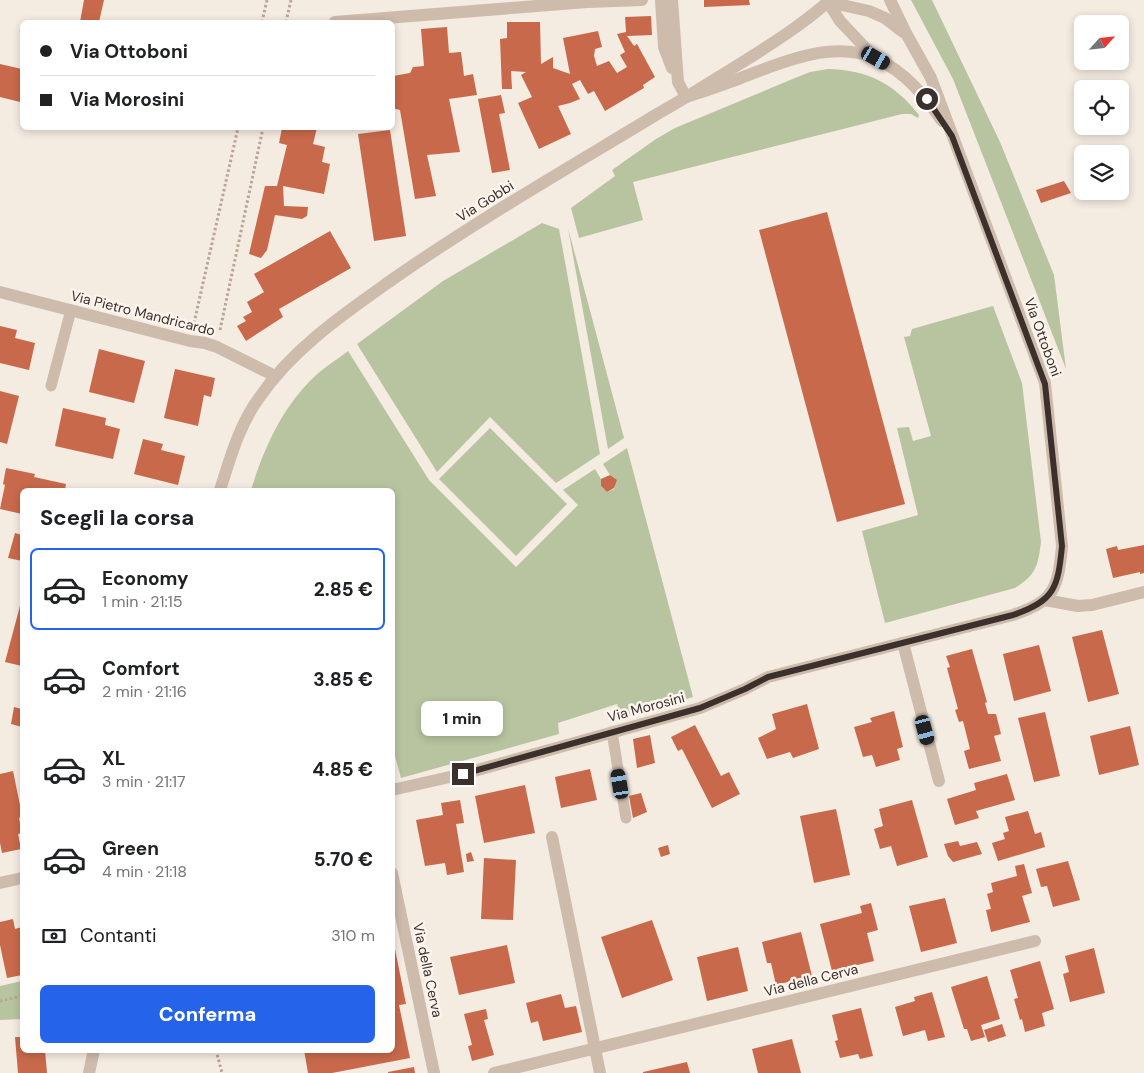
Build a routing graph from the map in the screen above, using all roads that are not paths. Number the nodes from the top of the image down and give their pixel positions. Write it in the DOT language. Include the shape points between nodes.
graph roads {
  1 [pos="642,0"];
  2 [pos="661,0"];
  3 [pos="672,0"];
  4 [pos="890,0"];
  5 [pos="829,1"];
  6 [pos="360,20"];
  7 [pos="907,35"];
  8 [pos="876,58"];
  9 [pos="678,82"];
  10 [pos="686,97"];
  11 [pos="952,136"];
  12 [pos="0,292"];
  13 [pos="71,310"];
  14 [pos="275,376"];
  15 [pos="51,386"];
  16 [pos="221,488"];
  17 [pos="1055,588"];
  18 [pos="1144,592"];
  19 [pos="1045,600"];
  20 [pos="903,643"];
  21 [pos="612,732"];
  22 [pos="939,781"];
  23 [pos="395,789"];
  24 [pos="626,818"];
  25 [pos="552,837"];
  26 [pos="20,878"];
  27 [pos="0,883"];
  28 [pos="395,887"];
  29 [pos="1035,941"];
  30 [pos="595,1048"];
  31 [pos="93,1053"];
  32 [pos="89,1073"];
  33 [pos="434,1073"];
  34 [pos="494,1073"];
  35 [pos="600,1073"];
  1 -- 6 [label="street"];
  2 -- 9 [label="street" via="664,47"];
  3 -- 9 [label="street"];
  4 -- 7 [label="street, Via Ottoboni"];
  5 -- 7 [label="street, Via Ottoboni" via="877,14"];
  5 -- 8 [label="street, Via Ottoboni" via="840,21"];
  5 -- 10 [label="street, Via Gobbi" via="775,42"];
  7 -- 11 [label="street, Via Ottoboni" via="931,78"];
  8 -- 10 [label="street, Via Ottoboni" via="850,52 807,56"];
  8 -- 11 [label="street, Via Ottoboni" via="921,91"];
  9 -- 10 [label="street"];
  10 -- 14 [label="street, Via Gobbi" via="422,259 354,307 293,356"];
  11 -- 17 [label="street, Via Ottoboni" via="1045,384 1062,546"];
  12 -- 13 [label="street, Via Pietro Mandricardo"];
  13 -- 14 [label="street, Via Pietro Mandricardo" via="205,343"];
  13 -- 15 [label="lane"];
  14 -- 16 [label="street, Via Gobbi" via="243,426"];
  17 -- 19 [label="street, Via Morosini"];
  18 -- 19 [label="street" via="1092,605"];
  19 -- 20 [label="street, Via Morosini" via="1013,615"];
  20 -- 21 [label="street, Via Morosini" via="768,677 700,708"];
  20 -- 22 [label="street"];
  21 -- 23 [label="street, Via Morosini" via="463,774"];
  21 -- 24 [label="lane"];
  25 -- 30 [label="street"];
  26 -- 27 [label="street"];
  28 -- 33 [label="street, Via della Cerva"];
  29 -- 30 [label="street, Via della Cerva"];
  30 -- 34 [label="street, Via della Cerva"];
  30 -- 35 [label="street"];
  31 -- 32 [label="street"];
}
